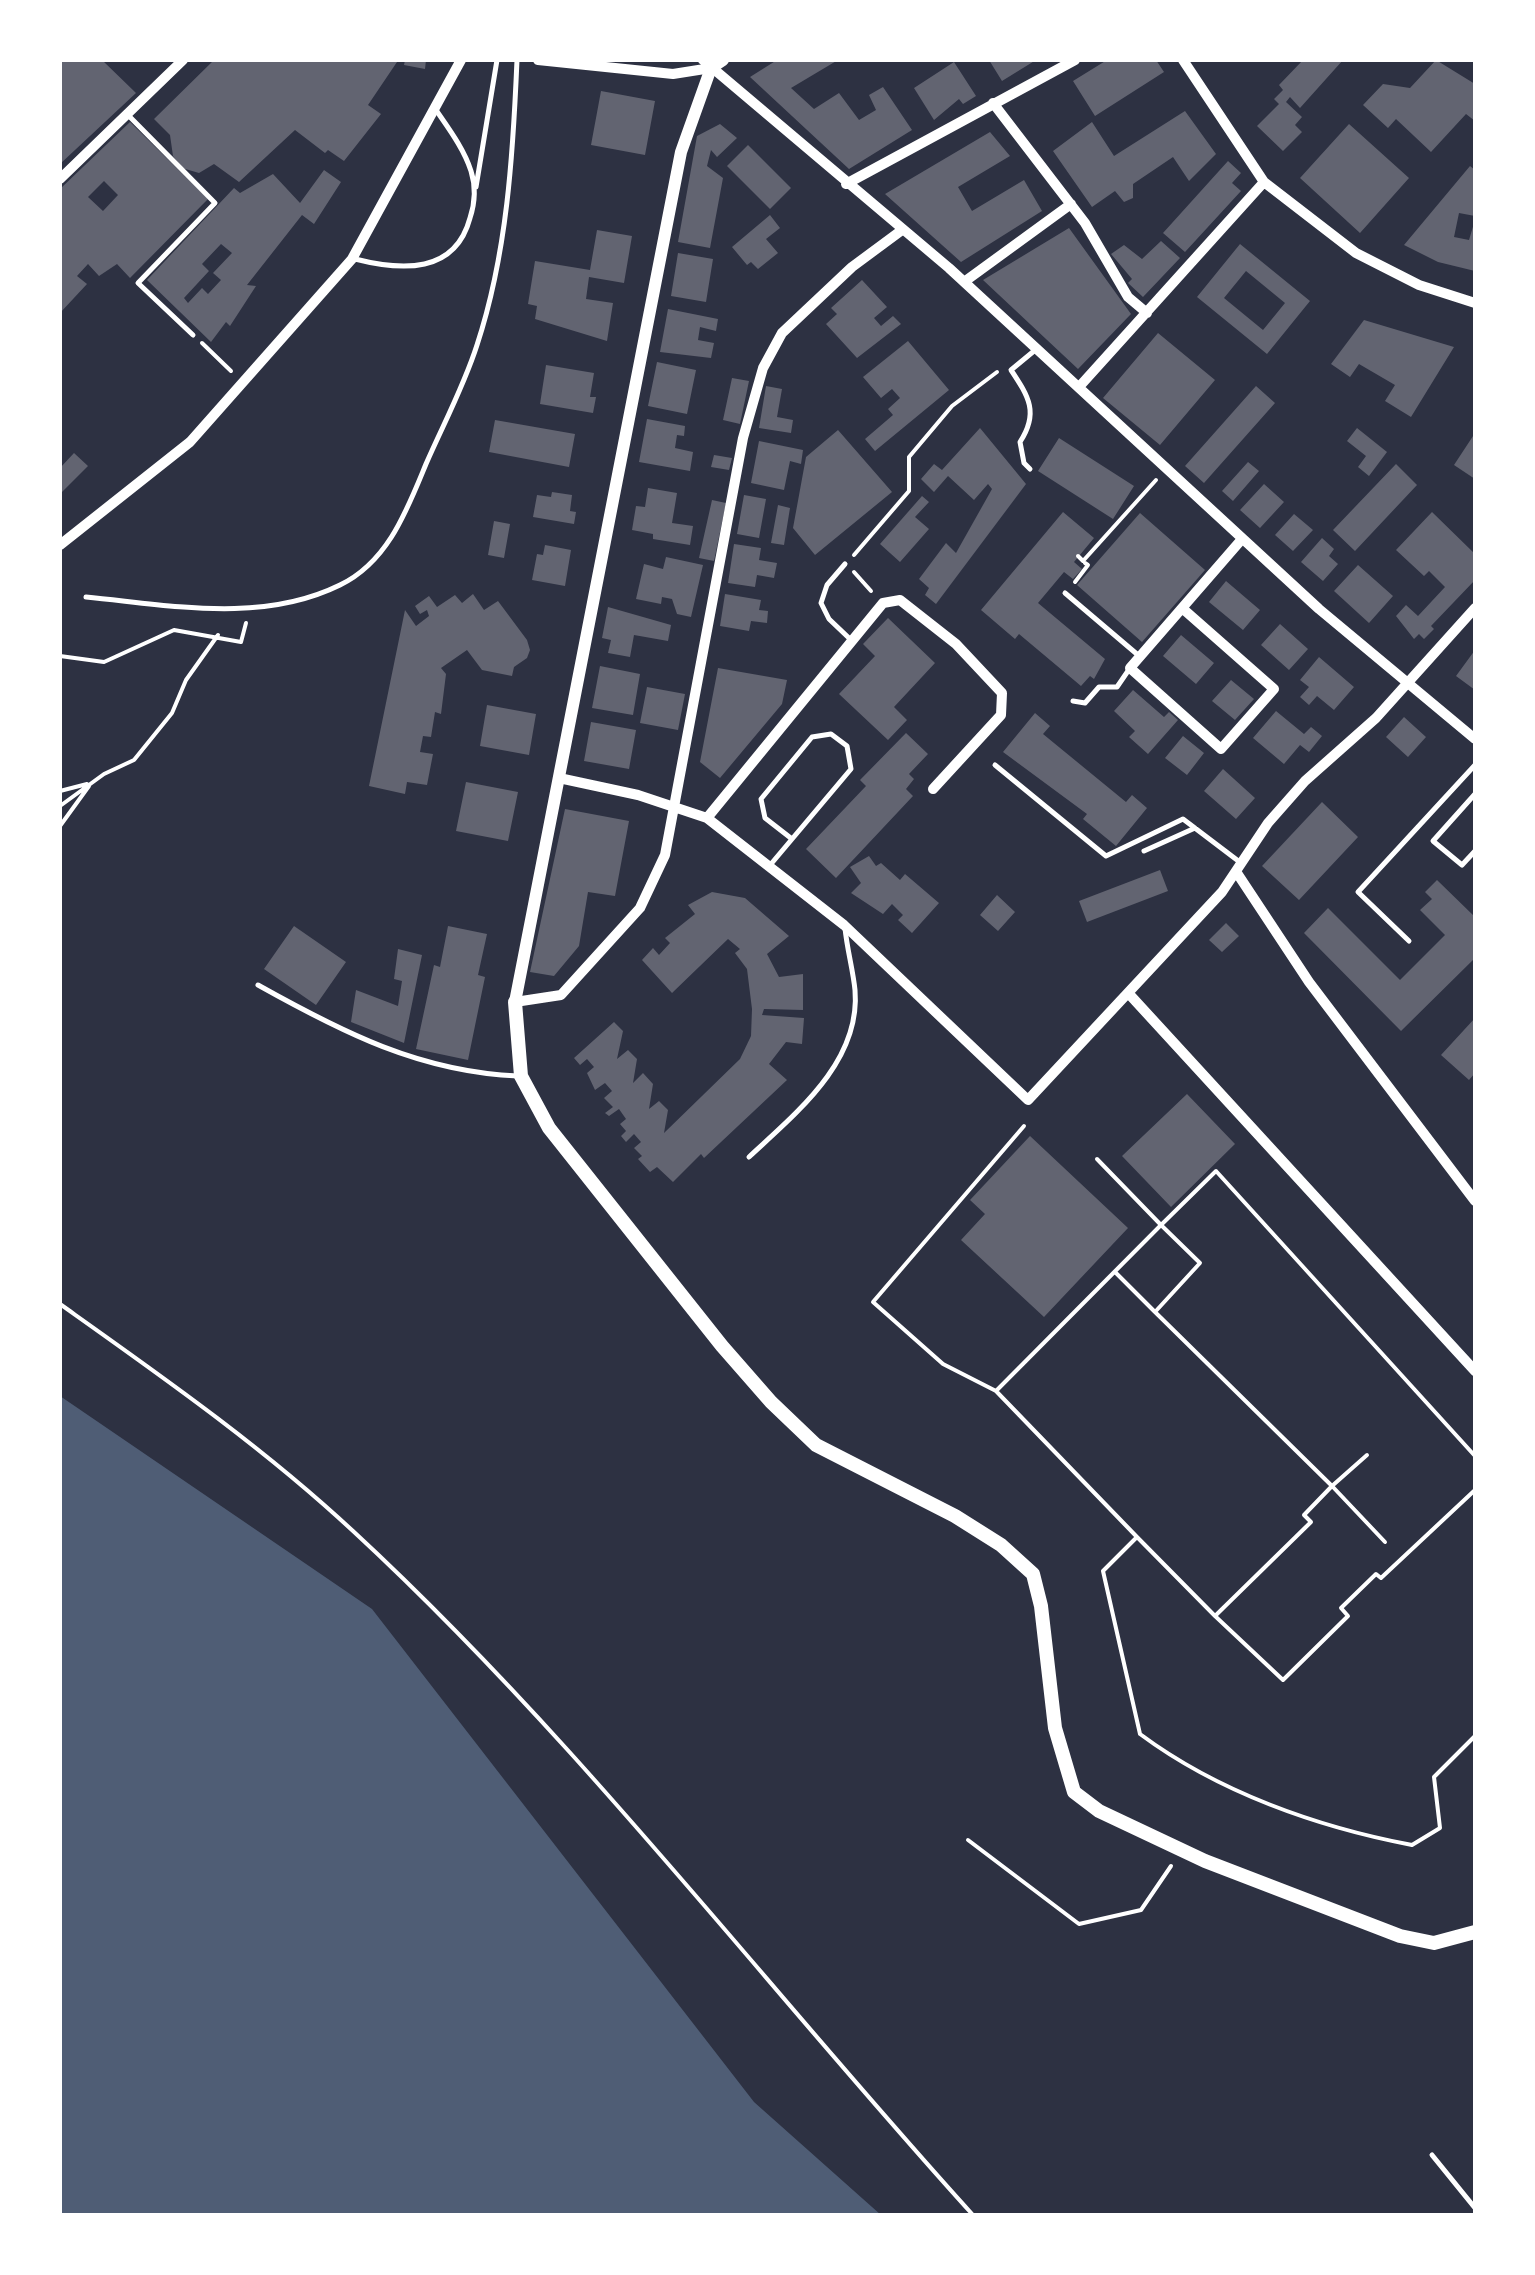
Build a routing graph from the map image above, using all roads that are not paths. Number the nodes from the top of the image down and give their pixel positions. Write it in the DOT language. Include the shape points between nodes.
graph roads {
  1 [pos="158,60"];
  2 [pos="183,60"];
  3 [pos="461,60"];
  4 [pos="497,60"];
  5 [pos="517,60"];
  6 [pos="538,60"];
  7 [pos="1074,60"];
  8 [pos="1183,60"];
  9 [pos="712,62"];
  10 [pos="170,72"];
  11 [pos="993,103"];
  12 [pos="434,107"];
  13 [pos="126,113"];
  14 [pos="60,179"];
  15 [pos="1264,182"];
  16 [pos="846,184"];
  17 [pos="475,194"];
  18 [pos="1071,204"];
  19 [pos="902,230"];
  20 [pos="352,258"];
  21 [pos="964,282"];
  22 [pos="1475,304"];
  23 [pos="1147,314"];
  24 [pos="193,335"];
  25 [pos="1036,349"];
  26 [pos="1078,388"];
  27 [pos="1030,468"];
  28 [pos="1242,539"];
  29 [pos="60,545"];
  30 [pos="846,564"];
  31 [pos="1065,593"];
  32 [pos="86,596"];
  33 [pos="1182,608"];
  34 [pos="1475,608"];
  35 [pos="852,641"];
  36 [pos="1140,657"];
  37 [pos="1130,668"];
  38 [pos="1406,681"];
  39 [pos="1074,701"];
  40 [pos="1473,736"];
  41 [pos="1475,765"];
  42 [pos="994,766"];
  43 [pos="560,778"];
  44 [pos="933,789"];
  45 [pos="1475,794"];
  46 [pos="671,805"];
  47 [pos="707,818"];
  48 [pos="1195,828"];
  49 [pos="792,839"];
  50 [pos="1475,850"];
  51 [pos="1144,851"];
  52 [pos="770,864"];
  53 [pos="1239,868"];
  54 [pos="844,926"];
  55 [pos="1409,941"];
  56 [pos="258,985"];
  57 [pos="1130,995"];
  58 [pos="515,1002"];
  59 [pos="521,1076"];
  60 [pos="749,1157"];
  61 [pos="1475,1201"];
  62 [pos="1475,1371"];
  63 [pos="1475,1932"];
  64 [pos="1432,2155"];
  65 [pos="1475,2208"];
  1 -- 10 [label="street"];
  2 -- 10 [label="street"];
  3 -- 12 [label="street"];
  4 -- 17 [label="lane"];
  5 -- 32 [label="lane" via="512,168 477,346 390,541 355,578 305,599 246,608"];
  6 -- 9 [label="street" via="673,74"];
  7 -- 11 [label="street"];
  8 -- 15 [label="street"];
  9 -- 16 [label="street"];
  9 -- 43 [label="street" via="682,152"];
  10 -- 13 [label="street"];
  11 -- 16 [label="street"];
  11 -- 18 [label="street"];
  12 -- 17 [label="lane" via="471,170"];
  12 -- 20 [label="street"];
  13 -- 14 [label="street"];
  13 -- 24 [label="lane" via="215,203 138,283"];
  15 -- 22 [label="street" via="1356,253"];
  15 -- 23 [label="street"];
  16 -- 19 [label="street"];
  17 -- 20 [label="lane" via="462,241 438,261 392,266"];
  18 -- 21 [label="street"];
  18 -- 23 [label="street" via="1128,297"];
  19 -- 21 [label="street"];
  19 -- 46 [label="street" via="782,333 763,368 743,438"];
  20 -- 29 [label="street" via="190,442"];
  21 -- 25 [label="street"];
  23 -- 26 [label="street"];
  25 -- 26 [label="street"];
  25 -- 27 [label="lane" via="1011,370 1030,399 1032,423 1020,442"];
  26 -- 28 [label="street"];
  28 -- 33 [label="street"];
  28 -- 38 [label="street"];
  30 -- 35 [label="lane" via="821,603"];
  31 -- 36 [label="lane"];
  33 -- 36 [label="street"];
  33 -- 37 [label="street" via="1274,690 1221,748"];
  34 -- 38 [label="street"];
  35 -- 44 [label="street" via="883,603 900,600 1002,693 1001,715"];
  35 -- 47 [label="street"];
  36 -- 37 [label="street"];
  37 -- 39 [label="lane" via="1116,687 1099,687 1078,706"];
  38 -- 40 [label="street"];
  38 -- 53 [label="street" via="1376,718 1305,781"];
  41 -- 55 [label="lane" via="1358,892"];
  42 -- 48 [label="lane" via="1106,856 1184,820"];
  43 -- 46 [label="street"];
  43 -- 58 [label="street"];
  45 -- 50 [label="lane" via="1433,841 1462,865"];
  46 -- 47 [label="street"];
  46 -- 58 [label="street" via="664,855 640,908 561,995"];
  47 -- 52 [label="street"];
  48 -- 51 [label="lane"];
  48 -- 53 [label="lane"];
  49 -- 49 [label="lane" via="851,769 847,746 831,734 812,737 760,799 765,818"];
  49 -- 52 [label="lane"];
  52 -- 54 [label="street"];
  53 -- 57 [label="street"];
  53 -- 61 [label="street" via="1314,989"];
  54 -- 57 [label="street" via="1028,1100"];
  54 -- 60 [label="lane" via="855,992 851,1027 835,1066"];
  56 -- 59 [label="lane" via="387,1052 482,1075"];
  57 -- 62 [label="street"];
  58 -- 59 [label="main road"];
  59 -- 63 [label="main road" via="549,1128 771,1402 816,1445 1001,1545 1033,1574 1055,1728 1074,1792 1183,1850 1400,1936 1434,1943"];
  64 -- 65 [label="lane"];
}
